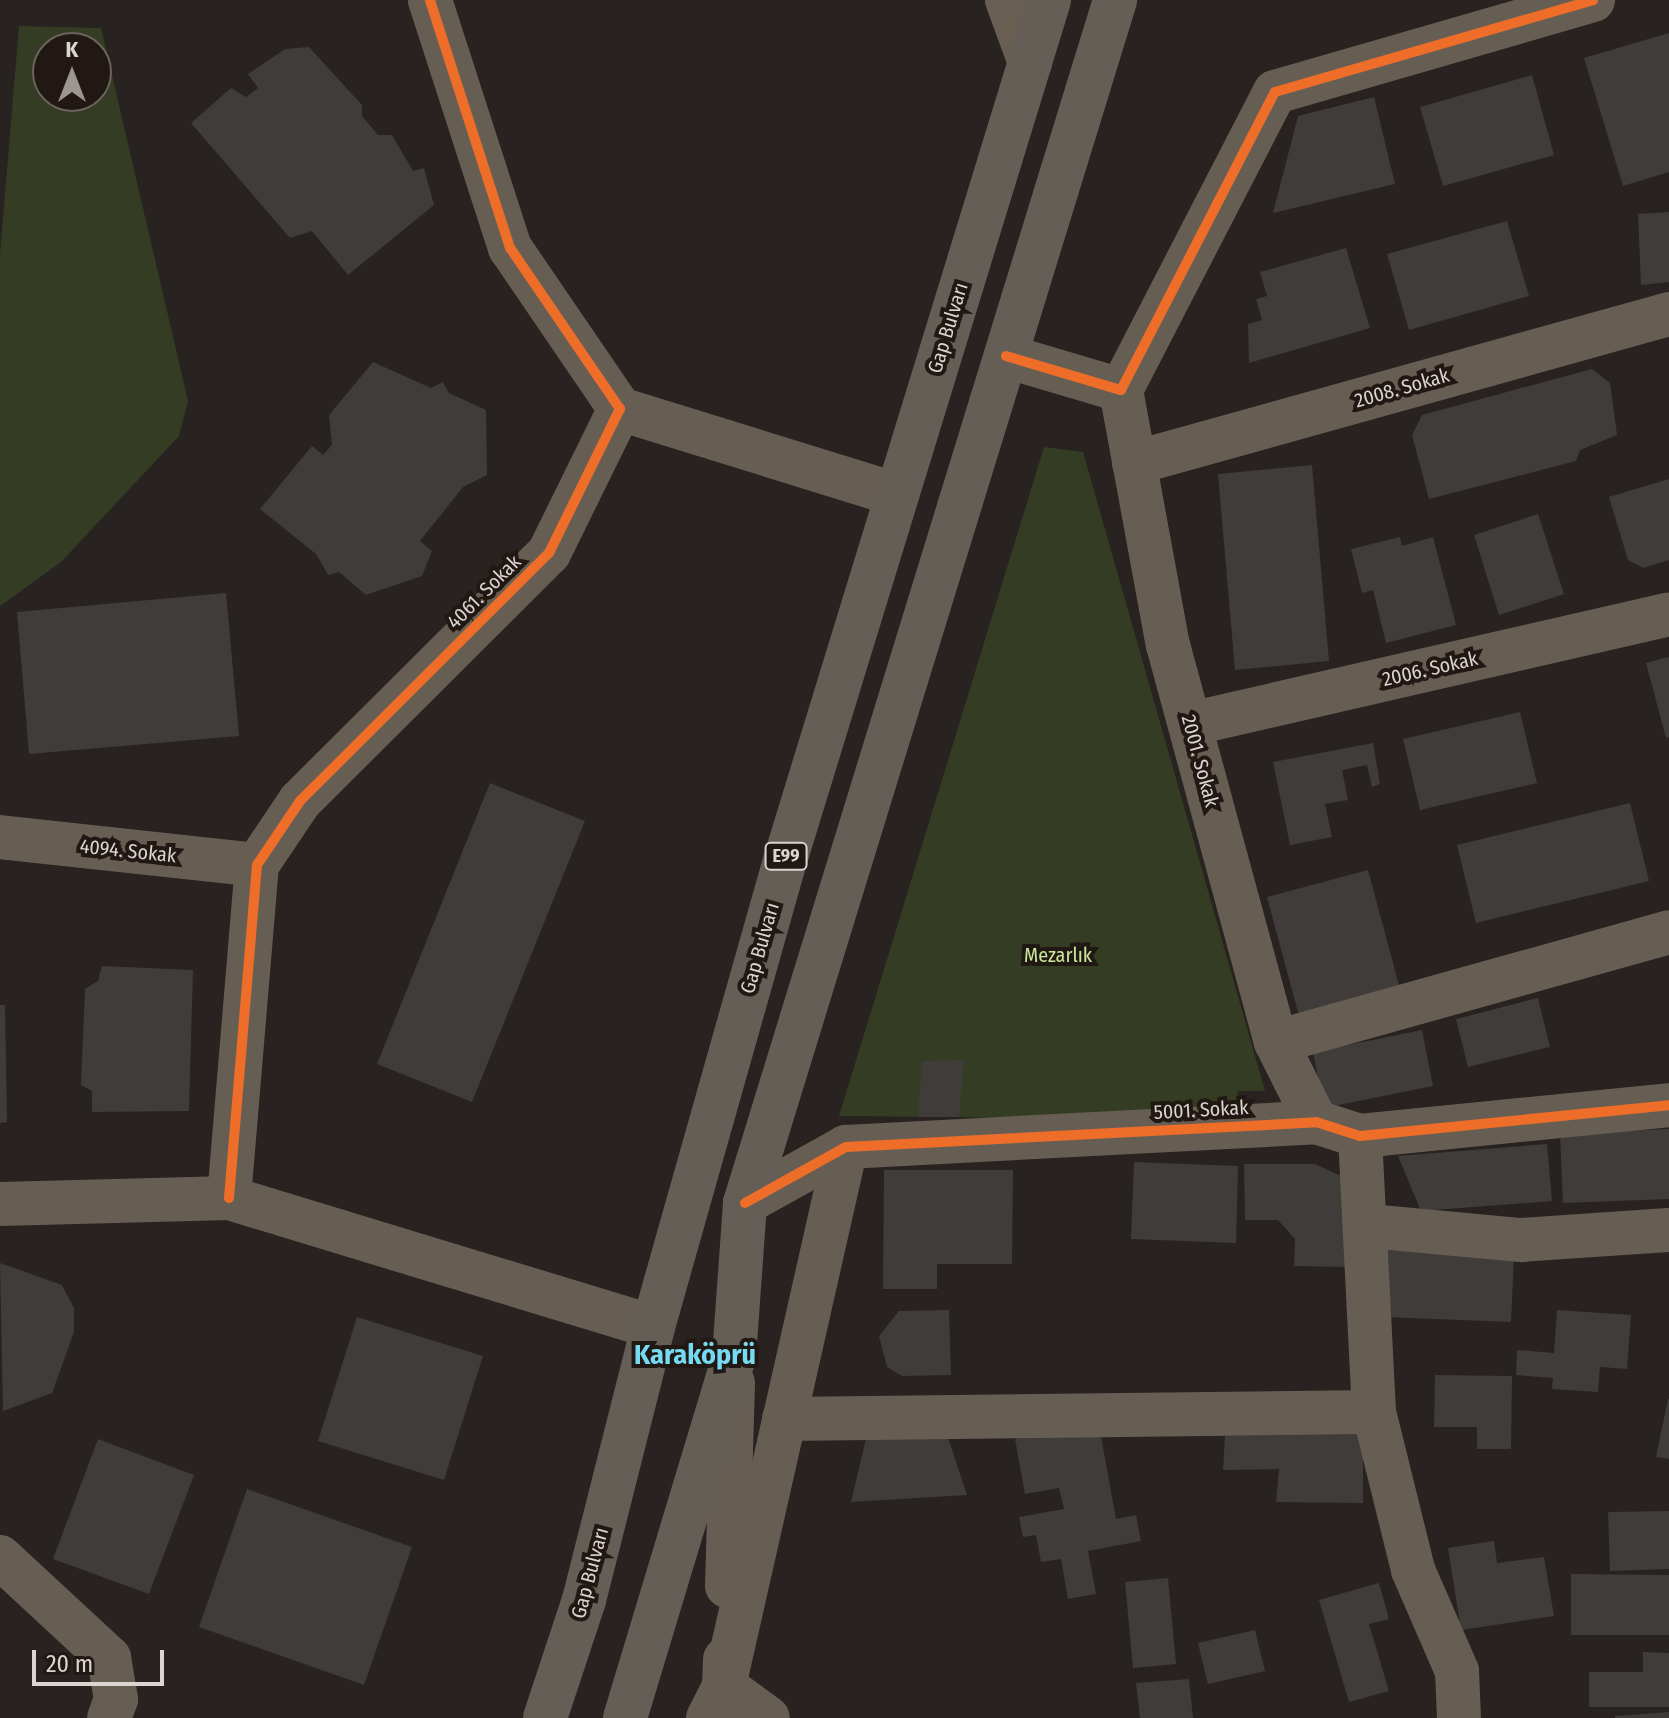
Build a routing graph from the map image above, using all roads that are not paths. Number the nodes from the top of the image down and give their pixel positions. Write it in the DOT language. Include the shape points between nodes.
graph roads {
  1 [pos="430,0"];
  2 [pos="1007,0"];
  3 [pos="1049,0"];
  4 [pos="1115,0"];
  5 [pos="1593,0"];
  6 [pos="1030,63"];
  7 [pos="1669,314"];
  8 [pos="1006,356"];
  9 [pos="1121,390"];
  10 [pos="620,409"];
  11 [pos="1134,463"];
  12 [pos="897,495"];
  13 [pos="1669,614"];
  14 [pos="1190,724"];
  15 [pos="0,837"];
  16 [pos="257,865"];
  17 [pos="1669,932"];
  18 [pos="1276,1042"];
  19 [pos="1669,1105"];
  20 [pos="1316,1122"];
  21 [pos="1360,1136"];
  22 [pos="846,1147"];
  23 [pos="229,1198"];
  24 [pos="745,1203"];
  25 [pos="0,1204"];
  26 [pos="1369,1226"];
  27 [pos="1669,1230"];
  28 [pos="653,1327"];
  29 [pos="734,1357"];
  30 [pos="1374,1412"];
  31 [pos="784,1419"];
  32 [pos="0,1557"];
  33 [pos="716,1702"];
  34 [pos="109,1718"];
  35 [pos="545,1718"];
  36 [pos="625,1718"];
  37 [pos="768,1718"];
  38 [pos="1459,1718"];
  1 -- 10 [label="street" via="510,248"];
  2 -- 6 [label="main road"];
  3 -- 6 [label="highway, Gap Bulvarı / E99"];
  4 -- 8 [label="highway"];
  5 -- 9 [label="street" via="1275,92"];
  6 -- 12 [label="highway, Gap Bulvarı / E99"];
  7 -- 11 [label="street, 2008. Sokak"];
  8 -- 9 [label="street"];
  8 -- 24 [label="highway"];
  9 -- 11 [label="street, 2001. Sokak"];
  10 -- 12 [label="street"];
  10 -- 16 [label="street, 4061. Sokak" via="549,553 300,801"];
  11 -- 14 [label="street, 2001. Sokak"];
  12 -- 28 [label="highway, Gap Bulvarı / E99"];
  13 -- 14 [label="street, 2006. Sokak"];
  14 -- 18 [label="street, 2001. Sokak"];
  15 -- 16 [label="street, 4094. Sokak"];
  16 -- 23 [label="street, 4061. Sokak"];
  17 -- 18 [label="street"];
  18 -- 20 [label="street, 2001. Sokak"];
  19 -- 21 [label="street, 5001. Sokak"];
  20 -- 21 [label="street, 5001. Sokak"];
  20 -- 22 [label="street, 5001. Sokak"];
  21 -- 26 [label="street"];
  22 -- 24 [label="street, 5001. Sokak"];
  22 -- 31 [label="street"];
  23 -- 25 [label="street"];
  23 -- 28 [label="street"];
  24 -- 29 [label="highway"];
  26 -- 27 [label="street" via="1521,1240"];
  26 -- 30 [label="street"];
  28 -- 35 [label="highway, Gap Bulvarı / E99" via="584,1600"];
  29 -- 33 [label="street"];
  29 -- 36 [label="highway"];
  30 -- 31 [label="street"];
  30 -- 38 [label="street" via="1413,1570 1457,1671"];
  31 -- 33 [label="street"];
  32 -- 34 [label="street" via="109,1658 116,1699"];
  33 -- 37 [label="street"];
}
